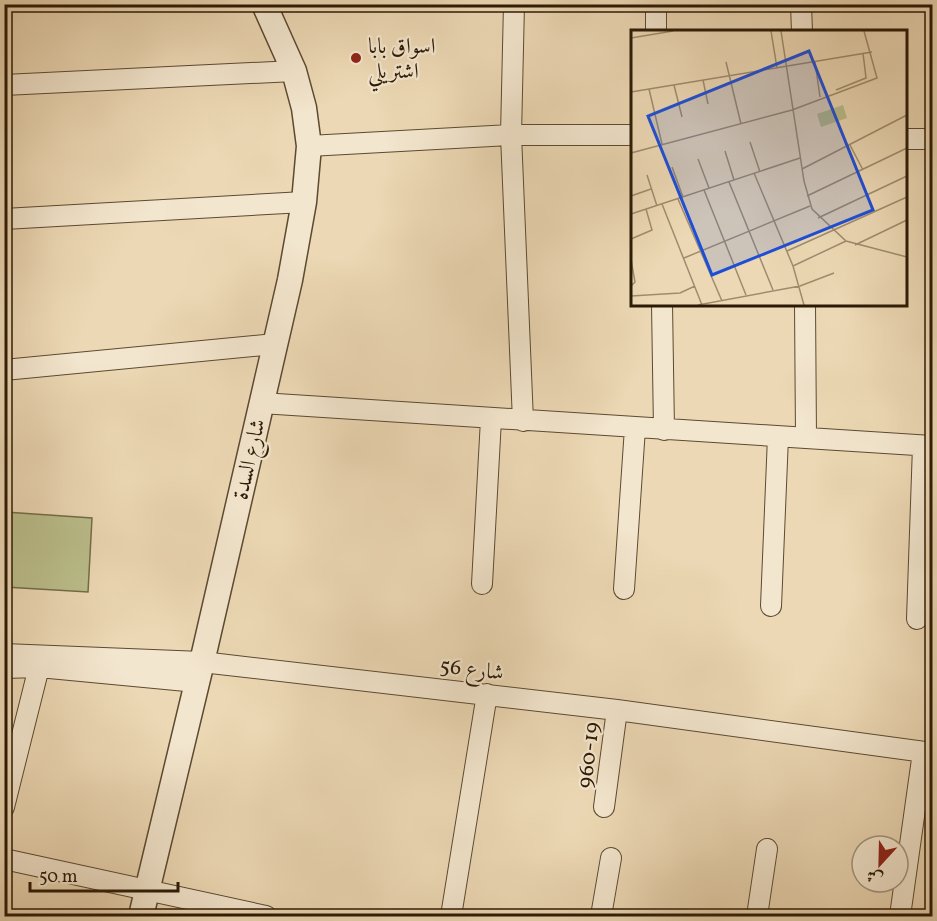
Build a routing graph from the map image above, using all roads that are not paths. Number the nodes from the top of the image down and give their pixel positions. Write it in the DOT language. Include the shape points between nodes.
graph roads {
  1 [pos="264,4"];
  2 [pos="514,4"];
  3 [pos="656,4"];
  4 [pos="801,4"];
  5 [pos="656,30"];
  6 [pos="802,30"];
  7 [pos="294,71"];
  8 [pos="4,85"];
  9 [pos="511,135"];
  10 [pos="631,135"];
  11 [pos="907,139"];
  12 [pos="933,139"];
  13 [pos="309,146"];
  14 [pos="304,202"];
  15 [pos="4,219"];
  16 [pos="662,306"];
  17 [pos="805,306"];
  18 [pos="275,344"];
  19 [pos="4,370"];
  20 [pos="261,403"];
  21 [pos="491,419"];
  22 [pos="523,421"];
  23 [pos="635,428"];
  24 [pos="664,430"];
  25 [pos="778,437"];
  26 [pos="807,438"];
  27 [pos="928,446"];
  28 [pos="482,584"];
  29 [pos="624,589"];
  30 [pos="771,606"];
  31 [pos="917,619"];
  32 [pos="4,654"];
  33 [pos="39,667"];
  34 [pos="4,668"];
  35 [pos="200,672"];
  36 [pos="487,694"];
  37 [pos="617,710"];
  38 [pos="928,753"];
  39 [pos="4,807"];
  40 [pos="604,807"];
  41 [pos="767,849"];
  42 [pos="611,858"];
  43 [pos="4,859"];
  44 [pos="147,890"];
  45 [pos="192,909"];
  46 [pos="141,916"];
  47 [pos="266,916"];
  48 [pos="451,916"];
  49 [pos="601,916"];
  50 [pos="758,916"];
  51 [pos="900,916"];
  1 -- 7 [label="street, شارع السدة"];
  2 -- 9 [label="street"];
  3 -- 5 [label="street"];
  4 -- 6 [label="street"];
  7 -- 8 [label="street"];
  7 -- 13 [label="street, شارع السدة"];
  9 -- 10 [label="street"];
  9 -- 13 [label="street"];
  9 -- 22 [label="street"];
  11 -- 12 [label="street"];
  13 -- 14 [label="street, شارع السدة"];
  14 -- 15 [label="street"];
  14 -- 18 [label="street, شارع السدة"];
  16 -- 24 [label="street"];
  17 -- 26 [label="street"];
  18 -- 19 [label="street"];
  18 -- 20 [label="street, شارع السدة"];
  20 -- 21 [label="street"];
  20 -- 35 [label="street, شارع السدة"];
  21 -- 22 [label="street"];
  21 -- 28 [label="street"];
  22 -- 23 [label="street"];
  23 -- 24 [label="street"];
  23 -- 29 [label="street"];
  24 -- 25 [label="street"];
  25 -- 26 [label="street"];
  25 -- 30 [label="street"];
  26 -- 27 [label="street"];
  27 -- 31 [label="street"];
  32 -- 35 [label="street, شارع 56"];
  33 -- 34 [label="street"];
  33 -- 35 [label="street"];
  33 -- 39 [label="street"];
  35 -- 36 [label="street, شارع 56"];
  35 -- 44 [label="street, شارع السدة"];
  36 -- 37 [label="street, شارع 56"];
  36 -- 48 [label="street"];
  37 -- 38 [label="street, شارع 56"];
  37 -- 40 [label="street, 960-19"];
  38 -- 51 [label="street"];
  41 -- 50 [label="street"];
  42 -- 49 [label="street"];
  43 -- 44 [label="street"];
  44 -- 45 [label="street"];
  44 -- 46 [label="street, شارع السدة"];
  45 -- 47 [label="street"];
}
